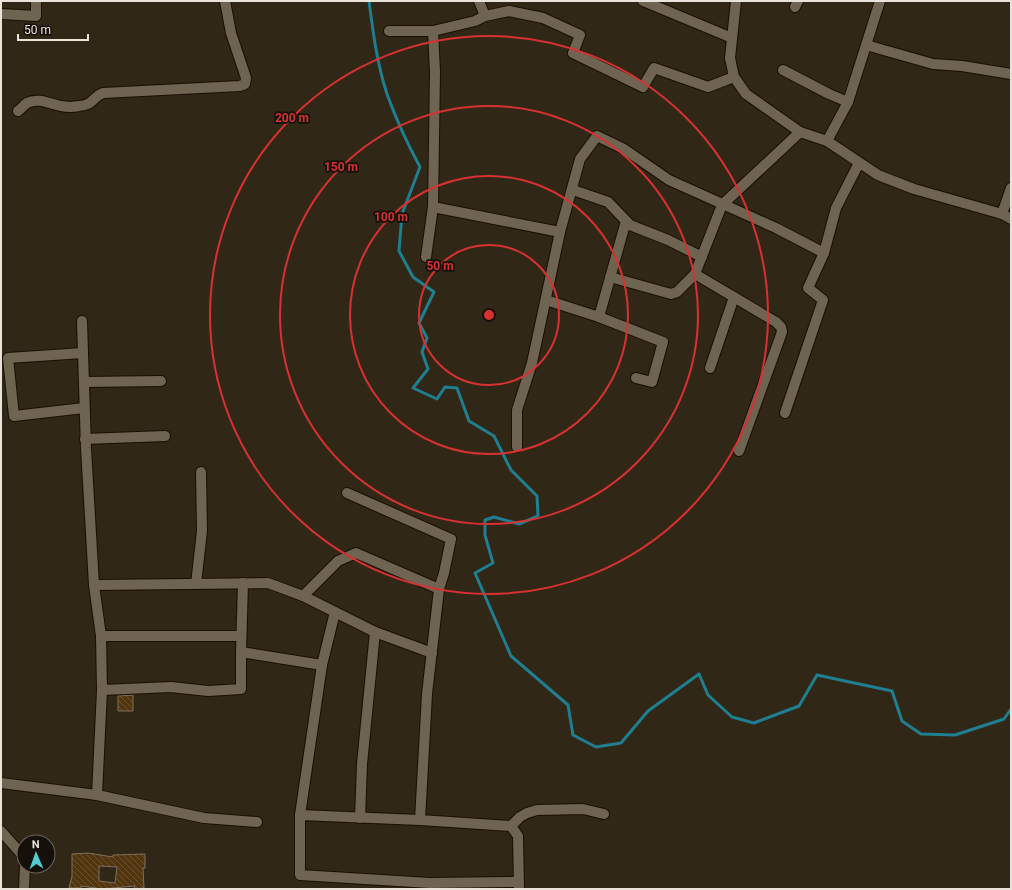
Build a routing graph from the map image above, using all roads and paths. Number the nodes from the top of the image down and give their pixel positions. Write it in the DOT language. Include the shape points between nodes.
graph roads {
  1 [pos="36,1"];
  2 [pos="225,1"];
  3 [pos="479,1"];
  4 [pos="643,1"];
  5 [pos="736,1"];
  6 [pos="880,1"];
  7 [pos="1,14"];
  8 [pos="485,16"];
  9 [pos="389,31"];
  10 [pos="433,31"];
  11 [pos="732,38"];
  12 [pos="866,45"];
  13 [pos="783,70"];
  14 [pos="1011,74"];
  15 [pos="734,77"];
  16 [pos="848,102"];
  17 [pos="18,111"];
  18 [pos="800,132"];
  19 [pos="827,141"];
  20 [pos="859,163"];
  21 [pos="1011,188"];
  22 [pos="573,190"];
  23 [pos="722,205"];
  24 [pos="433,207"];
  25 [pos="1002,214"];
  26 [pos="1011,220"];
  27 [pos="626,221"];
  28 [pos="560,232"];
  29 [pos="824,253"];
  30 [pos="426,257"];
  31 [pos="702,257"];
  32 [pos="695,274"];
  33 [pos="610,277"];
  34 [pos="734,297"];
  35 [pos="546,300"];
  36 [pos="599,317"];
  37 [pos="82,321"];
  38 [pos="83,352"];
  39 [pos="710,368"];
  40 [pos="636,378"];
  41 [pos="161,381"];
  42 [pos="84,382"];
  43 [pos="84,408"];
  44 [pos="785,413"];
  45 [pos="165,436"];
  46 [pos="85,439"];
  47 [pos="516,448"];
  48 [pos="739,451"];
  49 [pos="201,472"];
  50 [pos="347,493"];
  51 [pos="196,584"];
  52 [pos="242,584"];
  53 [pos="94,585"];
  54 [pos="439,589"];
  55 [pos="303,596"];
  56 [pos="335,612"];
  57 [pos="375,632"];
  58 [pos="101,636"];
  59 [pos="241,636"];
  60 [pos="241,652"];
  61 [pos="432,653"];
  62 [pos="322,666"];
  63 [pos="102,690"];
  64 [pos="1,783"];
  65 [pos="97,794"];
  66 [pos="604,814"];
  67 [pos="300,815"];
  68 [pos="360,818"];
  69 [pos="420,820"];
  70 [pos="257,822"];
  71 [pos="511,826"];
  72 [pos="1,831"];
  73 [pos="16,848"];
  74 [pos="25,874"];
  75 [pos="388,885"];
  76 [pos="519,886"];
  77 [pos="24,889"];
  1 -- 7 [label="street" via="36,16"];
  2 -- 17 [label="street" via="231,33 246,78 245,84 103,93 97,95 90,104 80,106 35,101 27,103"];
  3 -- 8 [label="street"];
  4 -- 11 [label="street"];
  5 -- 11 [label="street"];
  6 -- 12 [label="street"];
  8 -- 10 [label="street" via="475,21"];
  8 -- 15 [label="street" via="509,11 542,18 580,35 573,53 642,87 654,68 708,87"];
  9 -- 10 [label="street"];
  10 -- 24 [label="street"];
  11 -- 15 [label="street" via="730,58"];
  12 -- 14 [label="street" via="933,64"];
  12 -- 16 [label="street"];
  13 -- 16 [label="street"];
  15 -- 18 [label="street" via="746,94"];
  16 -- 19 [label="street"];
  18 -- 19 [label="street"];
  18 -- 23 [label="street"];
  19 -- 20 [label="street"];
  20 -- 25 [label="street" via="878,175 914,188"];
  20 -- 29 [label="street" via="836,208"];
  21 -- 25 [label="street"];
  22 -- 23 [label="street" via="580,159 597,136 624,149 669,180"];
  22 -- 27 [label="street" via="608,202"];
  22 -- 28 [label="street"];
  23 -- 29 [label="street" via="776,228"];
  23 -- 31 [label="street"];
  24 -- 28 [label="street"];
  24 -- 30 [label="street"];
  25 -- 26 [label="street"];
  27 -- 31 [label="street"];
  27 -- 33 [label="street"];
  28 -- 35 [label="street"];
  29 -- 44 [label="street" via="808,288 823,300"];
  31 -- 32 [label="street"];
  32 -- 33 [label="street" via="677,292 671,294"];
  32 -- 34 [label="street"];
  33 -- 36 [label="street"];
  34 -- 39 [label="street"];
  34 -- 48 [label="street" via="776,322 782,332"];
  35 -- 36 [label="street"];
  35 -- 47 [label="street" via="532,363 517,410"];
  36 -- 40 [label="street" via="662,342 652,382"];
  37 -- 38 [label="street"];
  38 -- 42 [label="street"];
  38 -- 43 [label="street" via="8,358 14,416"];
  41 -- 42 [label="street"];
  42 -- 43 [label="street"];
  43 -- 46 [label="street"];
  45 -- 46 [label="street"];
  46 -- 53 [label="street"];
  49 -- 51 [label="street" via="202,532"];
  50 -- 54 [label="street" via="450,538"];
  51 -- 52 [label="street"];
  51 -- 53 [label="street"];
  52 -- 55 [label="street" via="268,583"];
  52 -- 59 [label="street"];
  53 -- 58 [label="street"];
  54 -- 55 [label="street" via="356,553 338,561"];
  54 -- 61 [label="street"];
  55 -- 56 [label="street"];
  56 -- 57 [label="street"];
  56 -- 62 [label="street"];
  57 -- 61 [label="street"];
  57 -- 68 [label="street" via="362,764"];
  58 -- 59 [label="street"];
  58 -- 63 [label="street"];
  59 -- 60 [label="street"];
  60 -- 62 [label="street"];
  60 -- 63 [label="street" via="240,689 208,691 171,686"];
  61 -- 69 [label="street" via="427,694"];
  62 -- 67 [label="street"];
  63 -- 65 [label="street"];
  64 -- 65 [label="street"];
  65 -- 70 [label="street" via="204,818"];
  66 -- 71 [label="street" via="583,809 537,810 520,817"];
  67 -- 68 [label="street"];
  67 -- 75 [label="street" via="300,875"];
  68 -- 69 [label="street"];
  69 -- 71 [label="street"];
  71 -- 76 [label="street" via="518,836"];
  72 -- 73 [label="street"];
  74 -- 77 [label="street"];
  75 -- 76 [label="street" via="430,882"];
}
